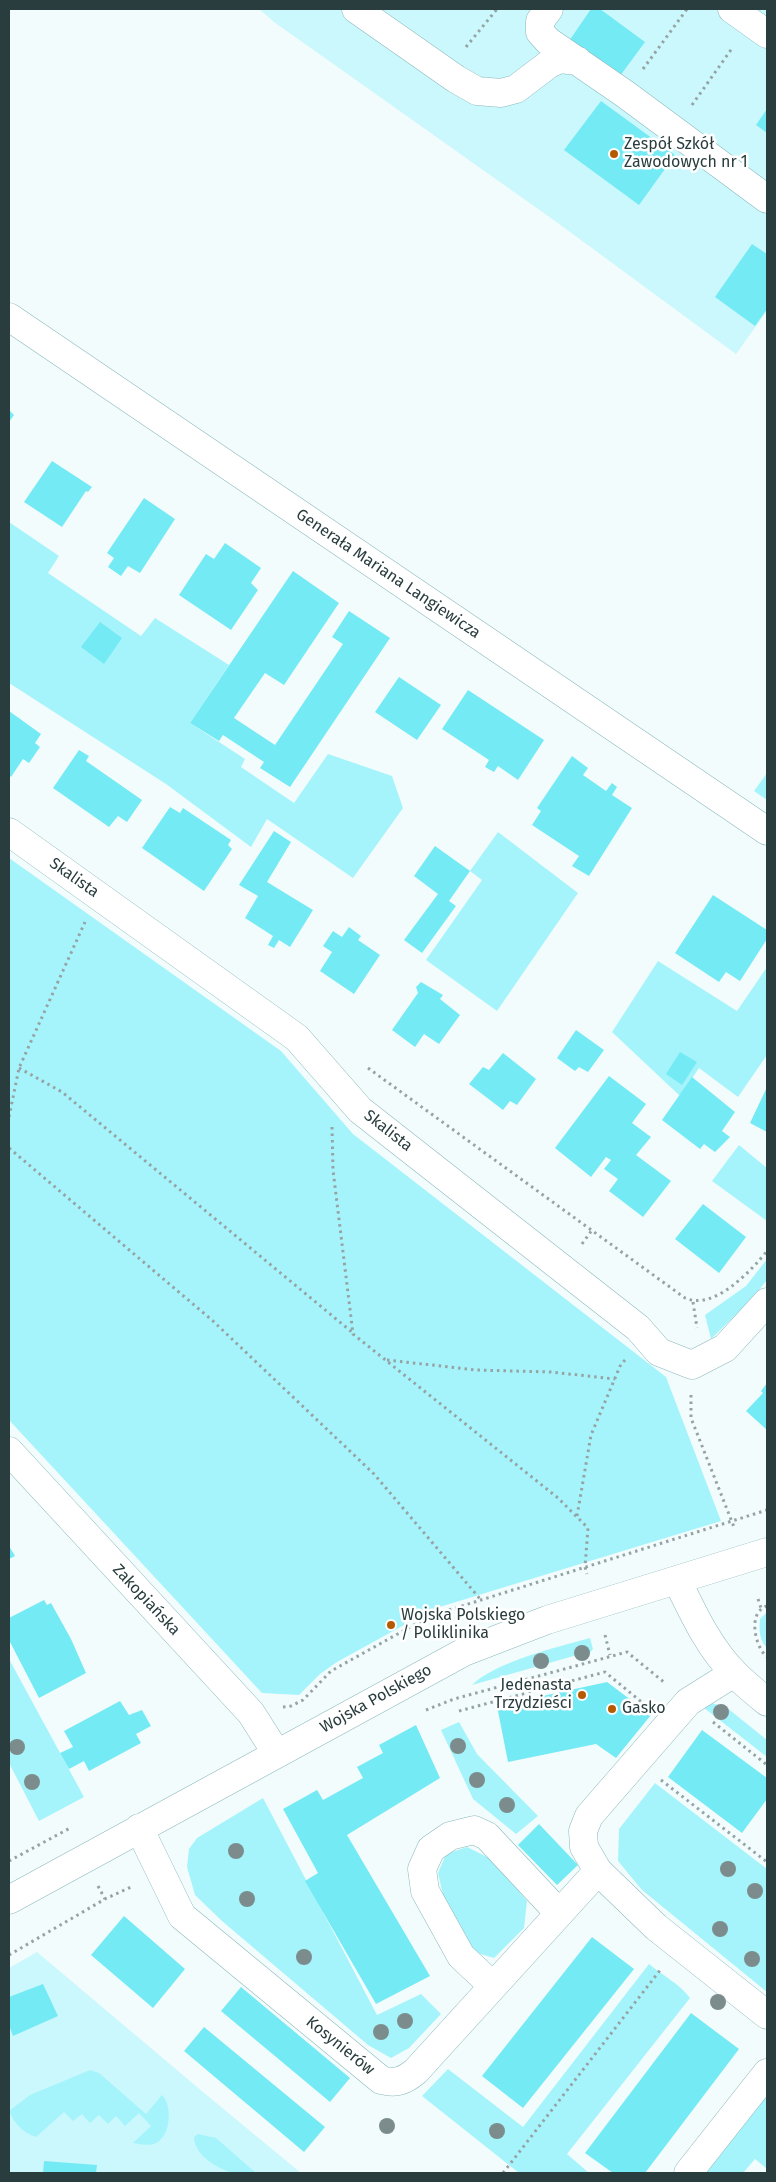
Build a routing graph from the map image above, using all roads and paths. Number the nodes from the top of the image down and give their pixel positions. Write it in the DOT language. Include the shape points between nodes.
graph roads {
  1 [pos="356,9"];
  2 [pos="497,9"];
  3 [pos="549,9"];
  4 [pos="687,9"];
  5 [pos="750,22"];
  6 [pos="465,47"];
  7 [pos="578,62"];
  8 [pos="626,94"];
  9 [pos="673,131"];
  10 [pos="767,199"];
  11 [pos="9,317"];
  12 [pos="767,831"];
  13 [pos="9,832"];
  14 [pos="98,894"];
  15 [pos="363,1065"];
  16 [pos="19,1068"];
  17 [pos="9,1117"];
  18 [pos="332,1123"];
  19 [pos="9,1148"];
  20 [pos="767,1251"];
  21 [pos="767,1302"];
  22 [pos="353,1334"];
  23 [pos="647,1338"];
  24 [pos="387,1360"];
  25 [pos="692,1365"];
  26 [pos="615,1379"];
  27 [pos="9,1451"];
  28 [pos="767,1510"];
  29 [pos="576,1516"];
  30 [pos="732,1522"];
  31 [pos="734,1527"];
  32 [pos="767,1552"];
  33 [pos="587,1574"];
  34 [pos="677,1580"];
  35 [pos="758,1598"];
  36 [pos="481,1600"];
  37 [pos="767,1606"];
  38 [pos="761,1608"];
  39 [pos="605,1634"];
  40 [pos="610,1655"];
  41 [pos="767,1657"];
  42 [pos="734,1673"];
  43 [pos="664,1682"];
  44 [pos="650,1700"];
  45 [pos="767,1702"];
  46 [pos="459,1711"];
  47 [pos="419,1714"];
  48 [pos="277,1754"];
  49 [pos="655,1775"];
  50 [pos="78,1824"];
  51 [pos="139,1828"];
  52 [pos="9,1862"];
  53 [pos="767,1862"];
  54 [pos="598,1871"];
  55 [pos="139,1884"];
  56 [pos="98,1885"];
  57 [pos="105,1899"];
  58 [pos="9,1900"];
  59 [pos="559,1913"];
  60 [pos="680,1945"];
  61 [pos="9,1955"];
  62 [pos="492,1986"];
  63 [pos="767,2015"];
  64 [pos="767,2073"];
  65 [pos="503,2173"];
  66 [pos="688,2173"];
  1 -- 7 [label="street" via="456,79 477,90 501,93 516,90 560,59"];
  2 -- 6 [label="path"];
  3 -- 7 [label="street" via="540,21 540,32"];
  4 -- 8 [label="path"];
  5 -- 9 [label="path"];
  7 -- 8 [label="street"];
  8 -- 9 [label="street"];
  9 -- 10 [label="street"];
  11 -- 12 [label="street, Generała Mariana Langiewicza"];
  13 -- 14 [label="street, Skalista"];
  14 -- 16 [label="path"];
  14 -- 23 [label="street, Skalista" via="298,1038 360,1110"];
  15 -- 20 [label="path" via="693,1302 706,1301 723,1292 742,1278"];
  16 -- 17 [label="path"];
  16 -- 22 [label="path" via="62,1092"];
  18 -- 22 [label="path" via="333,1170"];
  19 -- 36 [label="path" via="213,1321 374,1474"];
  21 -- 25 [label="street" via="725,1348"];
  22 -- 24 [label="path"];
  23 -- 25 [label="street, Skalista" via="659,1352"];
  23 -- 26 [label="path" via="621,1364"];
  24 -- 26 [label="path" via="476,1370 551,1372"];
  24 -- 29 [label="path"];
  25 -- 30 [label="path" via="691,1418"];
  26 -- 29 [label="path" via="591,1435"];
  27 -- 48 [label="street, Zakopiańska" via="251,1713"];
  28 -- 30 [label="path"];
  29 -- 33 [label="path" via="588,1528"];
  30 -- 31 [label="path"];
  32 -- 34 [label="street, Wojska Polskiego"];
  34 -- 42 [label="street" via="700,1626"];
  34 -- 48 [label="street, Wojska Polskiego" via="547,1620 464,1652"];
  35 -- 38 [label="path"];
  37 -- 38 [label="path"];
  38 -- 41 [label="path" via="756,1617 755,1632 759,1648"];
  39 -- 40 [label="path"];
  40 -- 43 [label="path" via="627,1652"];
  40 -- 47 [label="path" via="454,1699"];
  42 -- 45 [label="street"];
  42 -- 54 [label="street" via="688,1702 589,1816 583,1831 584,1847"];
  44 -- 46 [label="path" via="646,1705 605,1672"];
  48 -- 51 [label="street, Wojska Polskiego"];
  49 -- 53 [label="path"];
  50 -- 52 [label="path"];
  51 -- 58 [label="street, Wojska Polskiego"];
  51 -- 62 [label="street, Kosynierów" via="182,1916 380,2080 406,2079"];
  54 -- 59 [label="street, Kosynierów"];
  54 -- 60 [label="street"];
  55 -- 57 [label="path"];
  56 -- 57 [label="path"];
  57 -- 61 [label="path"];
  59 -- 62 [label="street, Kosynierów"];
  59 -- 62 [label="street" via="487,1836 474,1830 450,1836 431,1849 422,1869 425,1891 461,1956"];
  60 -- 63 [label="street"];
  60 -- 65 [label="path"];
  64 -- 66 [label="street"];
}
